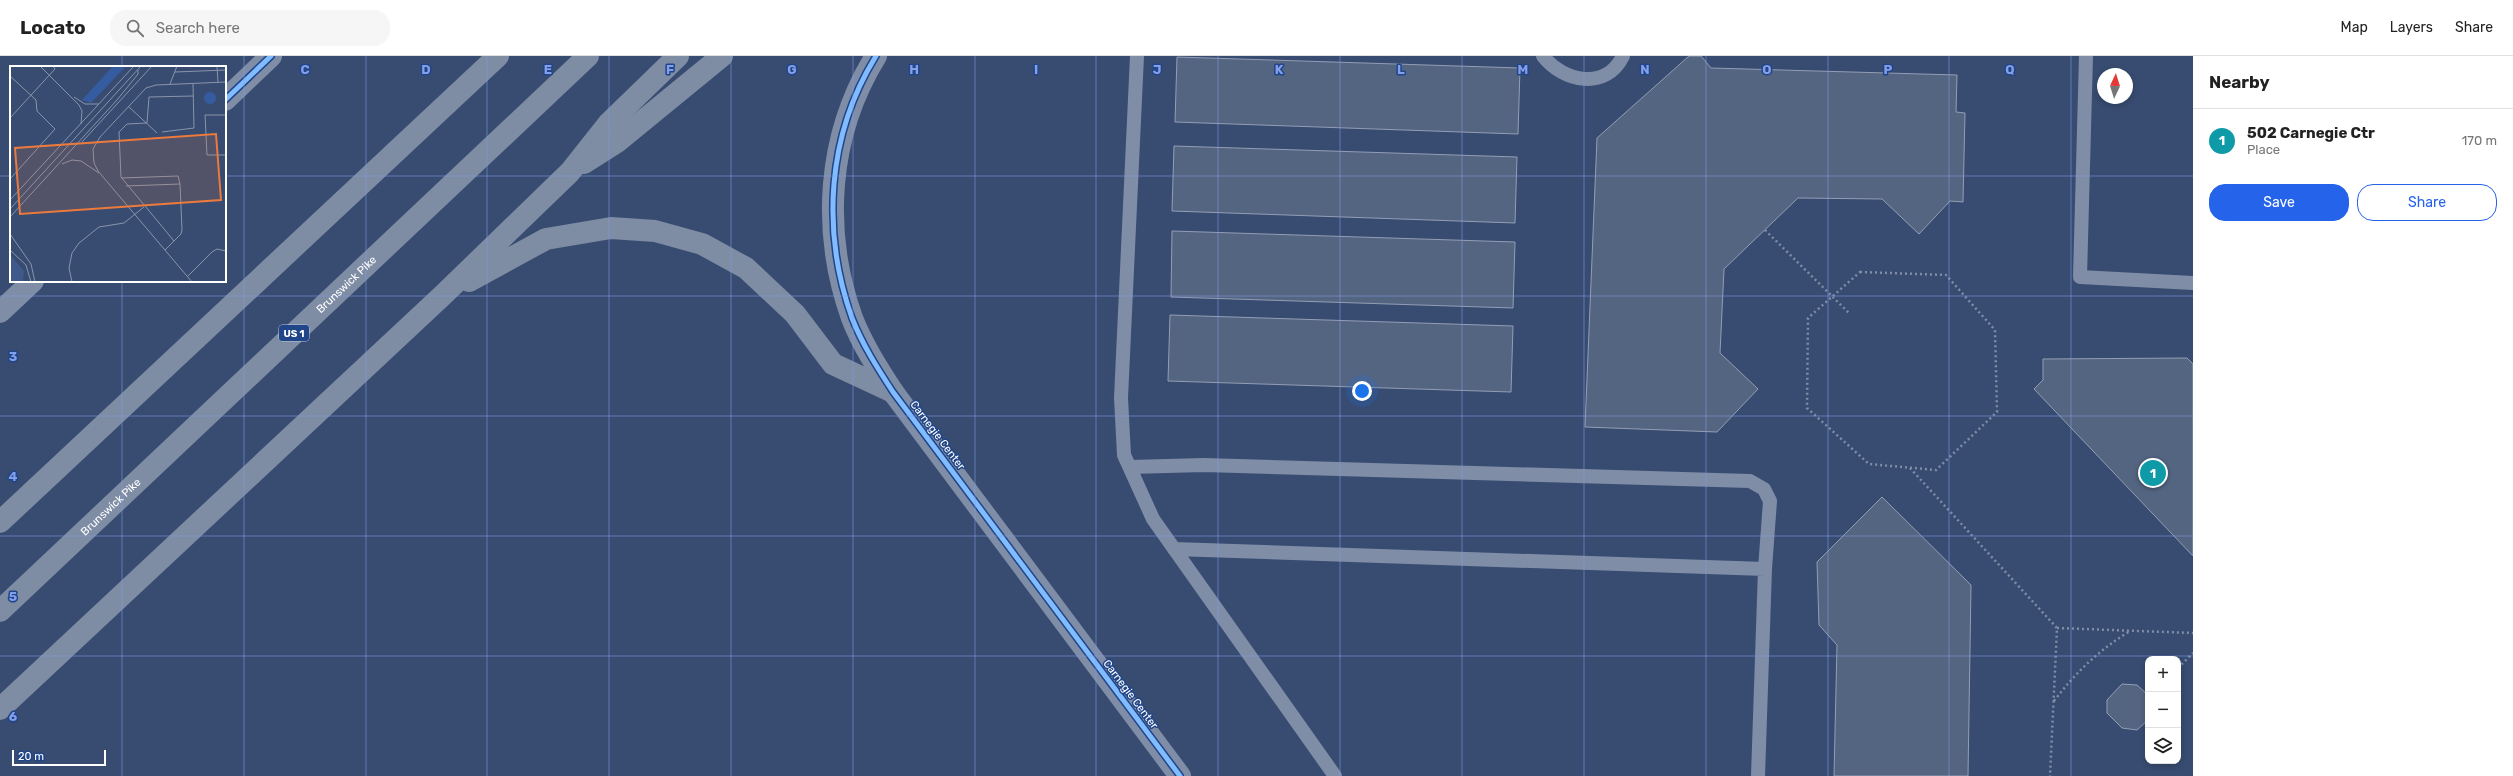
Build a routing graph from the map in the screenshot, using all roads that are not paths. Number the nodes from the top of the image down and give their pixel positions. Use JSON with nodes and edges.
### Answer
{"nodes":[{"id":1,"x":271,"y":56,"type":"edge"},
{"id":2,"x":498,"y":56,"type":"edge"},
{"id":3,"x":588,"y":56,"type":"edge"},
{"id":4,"x":678,"y":56,"type":"edge"},
{"id":5,"x":722,"y":56,"type":"edge"},
{"id":6,"x":876,"y":56,"type":"edge"},
{"id":7,"x":1137,"y":56,"type":"edge"},
{"id":8,"x":1543,"y":56,"type":"edge"},
{"id":9,"x":1623,"y":56,"type":"edge"},
{"id":10,"x":2086,"y":56,"type":"edge"},
{"id":11,"x":226,"y":99,"type":"edge"},
{"id":12,"x":570,"y":172,"type":"junction"},
{"id":13,"x":32,"y":282,"type":"edge"},
{"id":14,"x":2193,"y":282,"type":"edge"},
{"id":15,"x":444,"y":295,"type":"junction"},
{"id":16,"x":0,"y":312,"type":"edge"},
{"id":17,"x":893,"y":392,"type":"junction"},
{"id":18,"x":1130,"y":468,"type":"junction"},
{"id":19,"x":0,"y":522,"type":"edge"},
{"id":20,"x":1174,"y":549,"type":"junction"},
{"id":21,"x":1764,"y":568,"type":"junction"},
{"id":22,"x":0,"y":611,"type":"edge"},
{"id":23,"x":0,"y":709,"type":"edge"},
{"id":24,"x":1180,"y":776,"type":"edge"},
{"id":25,"x":1336,"y":776,"type":"edge"},
{"id":26,"x":1758,"y":776,"type":"edge"}],
"edges":[{"from":1,"to":11,"type":"street"},
{"from":2,"to":19,"type":"highway"},
{"from":3,"to":22,"type":"highway","name":"Brunswick Pike","number":"US 1"},
{"from":4,"to":12,"type":"highway"},
{"from":5,"to":12,"type":"highway"},
{"from":6,"to":17,"type":"street","name":"Carnegie Center"},
{"from":7,"to":18,"type":"lane"},
{"from":8,"to":9,"type":"lane"},
{"from":10,"to":14,"type":"lane"},
{"from":12,"to":15,"type":"highway"},
{"from":13,"to":16,"type":"street"},
{"from":15,"to":17,"type":"highway"},
{"from":15,"to":23,"type":"highway"},
{"from":17,"to":24,"type":"street","name":"Carnegie Center"},
{"from":18,"to":20,"type":"lane"},
{"from":18,"to":21,"type":"lane"},
{"from":20,"to":21,"type":"lane"},
{"from":20,"to":25,"type":"lane"},
{"from":21,"to":26,"type":"lane"}]}
